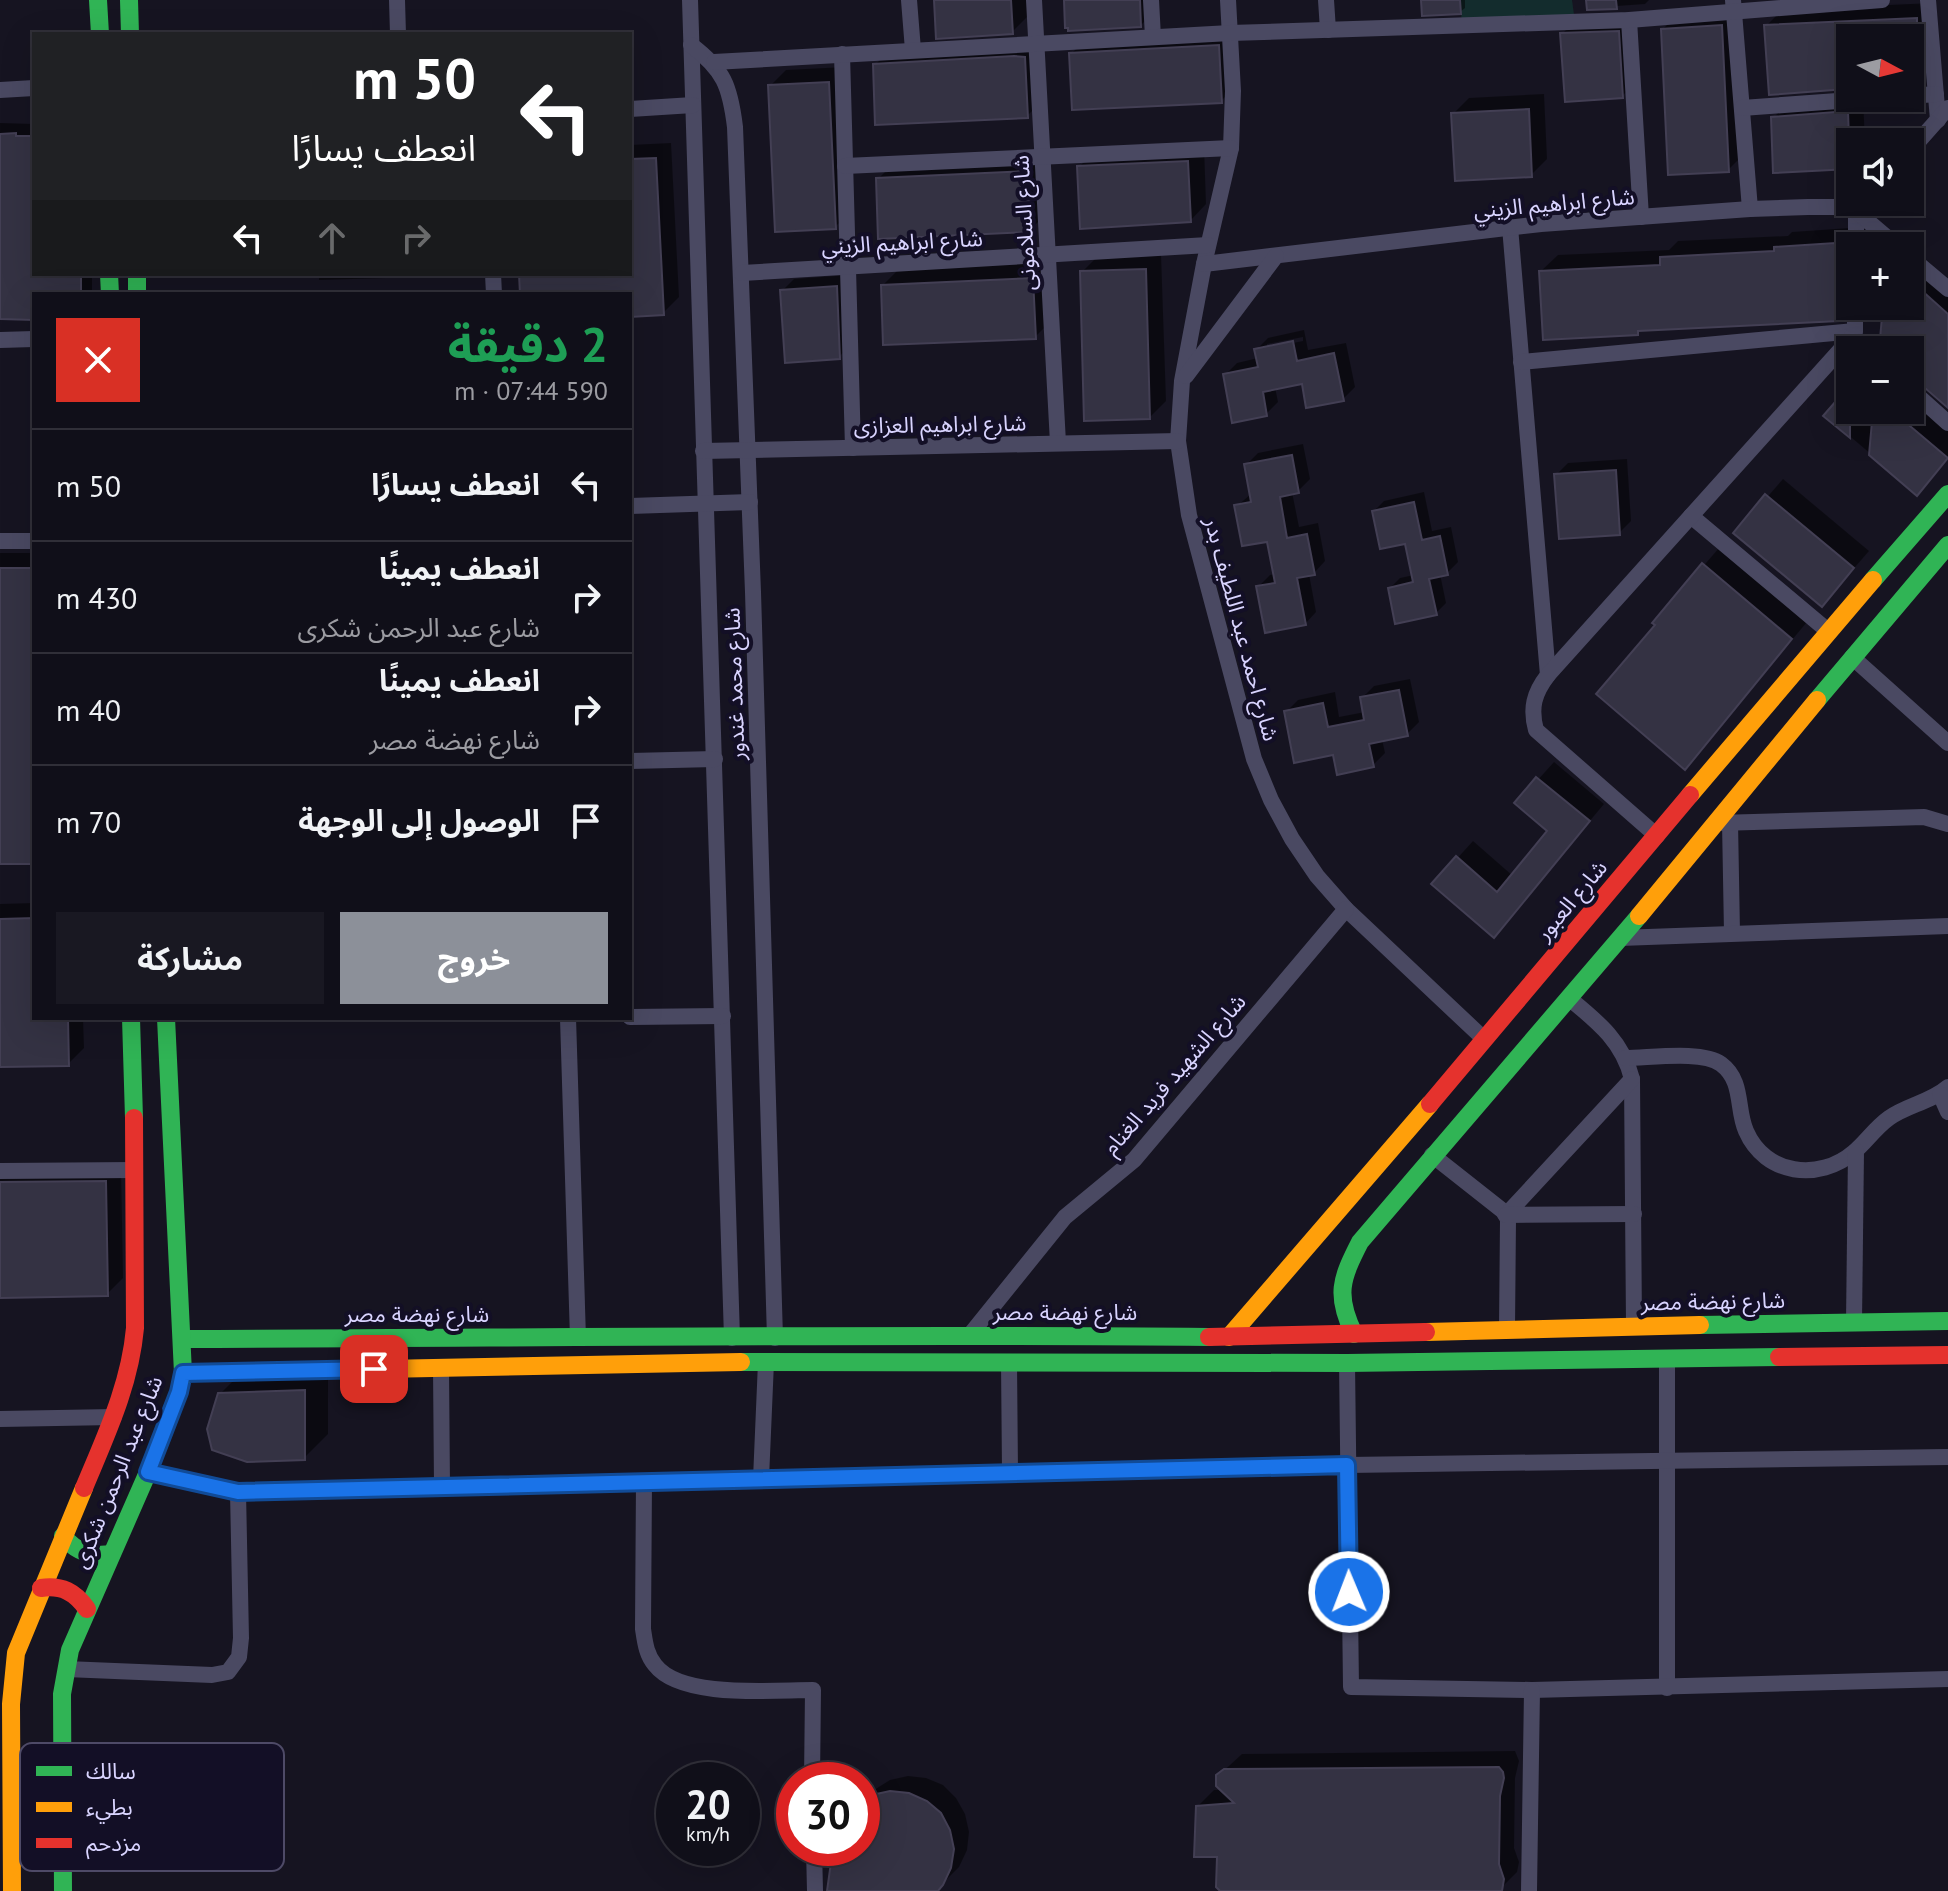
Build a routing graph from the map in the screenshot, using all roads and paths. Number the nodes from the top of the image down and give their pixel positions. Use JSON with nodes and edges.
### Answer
{"nodes":[{"id":1,"x":98,"y":0,"type":"edge"},
{"id":2,"x":129,"y":0,"type":"edge"},
{"id":3,"x":397,"y":0,"type":"edge"},
{"id":4,"x":690,"y":0,"type":"edge"},
{"id":5,"x":909,"y":0,"type":"edge"},
{"id":6,"x":1034,"y":0,"type":"edge"},
{"id":7,"x":1151,"y":0,"type":"edge"},
{"id":8,"x":1228,"y":0,"type":"edge"},
{"id":9,"x":1326,"y":0,"type":"edge"},
{"id":10,"x":1882,"y":0,"type":"edge"},
{"id":11,"x":1928,"y":0,"type":"edge"},
{"id":12,"x":1733,"y":6,"type":"edge"},
{"id":13,"x":1629,"y":20,"type":"junction"},
{"id":14,"x":1328,"y":30,"type":"junction"},
{"id":15,"x":100,"y":32,"type":"edge"},
{"id":16,"x":130,"y":32,"type":"edge"},
{"id":17,"x":398,"y":32,"type":"edge"},
{"id":18,"x":1230,"y":33,"type":"junction"},
{"id":19,"x":1153,"y":37,"type":"junction"},
{"id":20,"x":1036,"y":43,"type":"junction"},
{"id":21,"x":691,"y":45,"type":"junction"},
{"id":22,"x":913,"y":50,"type":"junction"},
{"id":23,"x":842,"y":54,"type":"junction"},
{"id":24,"x":714,"y":62,"type":"junction"},
{"id":25,"x":32,"y":88,"type":"edge"},
{"id":26,"x":0,"y":90,"type":"edge"},
{"id":27,"x":1936,"y":94,"type":"junction"},
{"id":28,"x":1924,"y":95,"type":"edge"},
{"id":29,"x":1836,"y":101,"type":"edge"},
{"id":30,"x":693,"y":105,"type":"junction"},
{"id":31,"x":1742,"y":108,"type":"junction"},
{"id":32,"x":632,"y":109,"type":"edge"},
{"id":33,"x":1945,"y":112,"type":"edge"},
{"id":34,"x":1924,"y":135,"type":"edge"},
{"id":35,"x":1231,"y":148,"type":"junction"},
{"id":36,"x":1042,"y":156,"type":"junction"},
{"id":37,"x":845,"y":166,"type":"junction"},
{"id":38,"x":1836,"y":207,"type":"edge"},
{"id":39,"x":1750,"y":209,"type":"junction"},
{"id":40,"x":1869,"y":216,"type":"edge"},
{"id":41,"x":1641,"y":217,"type":"junction"},
{"id":42,"x":1510,"y":227,"type":"junction"},
{"id":43,"x":1884,"y":232,"type":"edge"},
{"id":44,"x":1208,"y":245,"type":"junction"},
{"id":45,"x":1048,"y":255,"type":"junction"},
{"id":46,"x":1276,"y":256,"type":"junction"},
{"id":47,"x":1204,"y":264,"type":"junction"},
{"id":48,"x":848,"y":267,"type":"junction"},
{"id":49,"x":1924,"y":269,"type":"edge"},
{"id":50,"x":742,"y":273,"type":"junction"},
{"id":51,"x":1948,"y":289,"type":"edge"},
{"id":52,"x":1854,"y":320,"type":"edge"},
{"id":53,"x":1853,"y":335,"type":"junction"},
{"id":54,"x":32,"y":339,"type":"edge"},
{"id":55,"x":0,"y":340,"type":"edge"},
{"id":56,"x":1521,"y":362,"type":"junction"},
{"id":57,"x":1182,"y":381,"type":"junction"},
{"id":58,"x":1924,"y":402,"type":"edge"},
{"id":59,"x":1948,"y":423,"type":"edge"},
{"id":60,"x":1178,"y":441,"type":"junction"},
{"id":61,"x":1058,"y":443,"type":"junction"},
{"id":62,"x":853,"y":448,"type":"junction"},
{"id":63,"x":748,"y":450,"type":"junction"},
{"id":64,"x":703,"y":451,"type":"junction"},
{"id":65,"x":1948,"y":494,"type":"edge"},
{"id":66,"x":750,"y":502,"type":"junction"},
{"id":67,"x":704,"y":504,"type":"junction"},
{"id":68,"x":632,"y":506,"type":"edge"},
{"id":69,"x":1691,"y":516,"type":"junction"},
{"id":70,"x":0,"y":541,"type":"edge"},
{"id":71,"x":32,"y":541,"type":"edge"},
{"id":72,"x":1948,"y":545,"type":"edge"},
{"id":73,"x":1828,"y":631,"type":"junction"},
{"id":74,"x":1852,"y":657,"type":"junction"},
{"id":75,"x":1548,"y":675,"type":"junction"},
{"id":76,"x":1948,"y":743,"type":"edge"},
{"id":77,"x":715,"y":759,"type":"junction"},
{"id":78,"x":632,"y":761,"type":"edge"},
{"id":79,"x":1944,"y":817,"type":"edge"},
{"id":80,"x":1724,"y":822,"type":"junction"},
{"id":81,"x":1657,"y":836,"type":"junction"},
{"id":82,"x":1346,"y":909,"type":"junction"},
{"id":83,"x":1948,"y":926,"type":"edge"},
{"id":84,"x":1732,"y":933,"type":"junction"},
{"id":85,"x":1620,"y":938,"type":"junction"},
{"id":86,"x":1570,"y":999,"type":"junction"},
{"id":87,"x":723,"y":1016,"type":"junction"},
{"id":88,"x":632,"y":1017,"type":"edge"},
{"id":89,"x":131,"y":1020,"type":"edge"},
{"id":90,"x":166,"y":1020,"type":"edge"},
{"id":91,"x":568,"y":1020,"type":"edge"},
{"id":92,"x":1484,"y":1039,"type":"junction"},
{"id":93,"x":1625,"y":1058,"type":"junction"},
{"id":94,"x":1632,"y":1079,"type":"junction"},
{"id":95,"x":1450,"y":1081,"type":"junction"},
{"id":96,"x":1944,"y":1091,"type":"edge"},
{"id":97,"x":1477,"y":1103,"type":"junction"},
{"id":98,"x":1948,"y":1112,"type":"edge"},
{"id":99,"x":1856,"y":1151,"type":"junction"},
{"id":100,"x":1432,"y":1155,"type":"junction"},
{"id":101,"x":135,"y":1170,"type":"junction"},
{"id":102,"x":0,"y":1171,"type":"edge"},
{"id":103,"x":1634,"y":1214,"type":"junction"},
{"id":104,"x":1506,"y":1215,"type":"junction"},
{"id":105,"x":1948,"y":1321,"type":"edge"},
{"id":106,"x":1854,"y":1323,"type":"junction"},
{"id":107,"x":1634,"y":1326,"type":"junction"},
{"id":108,"x":1507,"y":1329,"type":"junction"},
{"id":109,"x":1354,"y":1334,"type":"junction"},
{"id":110,"x":969,"y":1336,"type":"junction"},
{"id":111,"x":1229,"y":1337,"type":"junction"},
{"id":112,"x":323,"y":1338,"type":"junction"},
{"id":113,"x":578,"y":1338,"type":"junction"},
{"id":114,"x":732,"y":1338,"type":"junction"},
{"id":115,"x":775,"y":1338,"type":"junction"},
{"id":116,"x":182,"y":1339,"type":"junction"},
{"id":117,"x":1948,"y":1355,"type":"edge"},
{"id":118,"x":1667,"y":1359,"type":"junction"},
{"id":119,"x":766,"y":1362,"type":"junction"},
{"id":120,"x":1009,"y":1362,"type":"junction"},
{"id":121,"x":1347,"y":1363,"type":"junction"},
{"id":122,"x":441,"y":1368,"type":"junction"},
{"id":123,"x":324,"y":1370,"type":"junction"},
{"id":124,"x":183,"y":1373,"type":"junction"},
{"id":125,"x":114,"y":1417,"type":"junction"},
{"id":126,"x":0,"y":1419,"type":"edge"},
{"id":127,"x":1948,"y":1457,"type":"edge"},
{"id":128,"x":1665,"y":1460,"type":"junction"},
{"id":129,"x":1347,"y":1465,"type":"junction"},
{"id":130,"x":148,"y":1472,"type":"junction"},
{"id":131,"x":1010,"y":1473,"type":"junction"},
{"id":132,"x":761,"y":1479,"type":"junction"},
{"id":133,"x":644,"y":1481,"type":"junction"},
{"id":134,"x":442,"y":1486,"type":"junction"},
{"id":135,"x":238,"y":1492,"type":"junction"},
{"id":136,"x":63,"y":1536,"type":"junction"},
{"id":137,"x":111,"y":1554,"type":"junction"},
{"id":138,"x":41,"y":1588,"type":"junction"},
{"id":139,"x":87,"y":1609,"type":"junction"},
{"id":140,"x":66,"y":1669,"type":"junction"},
{"id":141,"x":1948,"y":1679,"type":"edge"},
{"id":142,"x":6,"y":1680,"type":"edge"},
{"id":143,"x":1667,"y":1688,"type":"junction"},
{"id":144,"x":1532,"y":1690,"type":"junction"},
{"id":145,"x":62,"y":1743,"type":"edge"},
{"id":146,"x":812,"y":1762,"type":"edge"},
{"id":147,"x":814,"y":1866,"type":"edge"},
{"id":148,"x":63,"y":1871,"type":"edge"},
{"id":149,"x":12,"y":1891,"type":"edge"},
{"id":150,"x":63,"y":1891,"type":"edge"},
{"id":151,"x":815,"y":1891,"type":"edge"},
{"id":152,"x":1529,"y":1891,"type":"edge"}],
"edges":[{"from":1,"to":15,"type":"street"},
{"from":2,"to":16,"type":"street"},
{"from":3,"to":17,"type":"street"},
{"from":4,"to":21,"type":"street","name":"شارع محمد غندور"},
{"from":5,"to":22,"type":"street"},
{"from":6,"to":20,"type":"street","name":"شارع السلامونى"},
{"from":7,"to":19,"type":"street"},
{"from":8,"to":18,"type":"street","name":"شارع احمد عبد اللطيف بدر"},
{"from":9,"to":14,"type":"street"},
{"from":10,"to":12,"type":"street"},
{"from":11,"to":27,"type":"street"},
{"from":12,"to":13,"type":"street"},
{"from":12,"to":31,"type":"street"},
{"from":13,"to":14,"type":"street"},
{"from":13,"to":41,"type":"street"},
{"from":14,"to":18,"type":"street"},
{"from":18,"to":19,"type":"street"},
{"from":18,"to":35,"type":"street","name":"شارع احمد عبد اللطيف بدر"},
{"from":19,"to":20,"type":"street"},
{"from":20,"to":22,"type":"street"},
{"from":20,"to":36,"type":"street","name":"شارع السلامونى"},
{"from":21,"to":24,"type":"street","name":"شارع محمد غندور"},
{"from":21,"to":30,"type":"street","name":"شارع محمد غندور"},
{"from":22,"to":23,"type":"street"},
{"from":23,"to":24,"type":"street"},
{"from":23,"to":37,"type":"street"},
{"from":24,"to":50,"type":"street","name":"شارع محمد غندور"},
{"from":25,"to":26,"type":"street"},
{"from":27,"to":28,"type":"street"},
{"from":27,"to":33,"type":"street"},
{"from":29,"to":31,"type":"street"},
{"from":30,"to":32,"type":"street"},
{"from":30,"to":64,"type":"street","name":"شارع محمد غندور"},
{"from":31,"to":39,"type":"street"},
{"from":33,"to":34,"type":"street"},
{"from":35,"to":36,"type":"street"},
{"from":35,"to":44,"type":"street","name":"شارع احمد عبد اللطيف بدر"},
{"from":36,"to":37,"type":"street"},
{"from":36,"to":45,"type":"street","name":"شارع السلامونى"},
{"from":37,"to":48,"type":"street"},
{"from":38,"to":39,"type":"street","name":"شارع ابراهيم الزيني"},
{"from":39,"to":41,"type":"street","name":"شارع ابراهيم الزيني"},
{"from":40,"to":43,"type":"street"},
{"from":41,"to":42,"type":"street","name":"شارع ابراهيم الزيني"},
{"from":42,"to":46,"type":"street","name":"شارع ابراهيم الزيني"},
{"from":42,"to":56,"type":"street"},
{"from":44,"to":45,"type":"street","name":"شارع ابراهيم الزيني"},
{"from":44,"to":47,"type":"street","name":"شارع احمد عبد اللطيف بدر"},
{"from":45,"to":48,"type":"street","name":"شارع ابراهيم الزيني"},
{"from":45,"to":61,"type":"street","name":"شارع السلامونى"},
{"from":46,"to":47,"type":"street","name":"شارع ابراهيم الزيني"},
{"from":46,"to":57,"type":"street"},
{"from":47,"to":57,"type":"street","name":"شارع احمد عبد اللطيف بدر"},
{"from":48,"to":50,"type":"street","name":"شارع ابراهيم الزيني"},
{"from":48,"to":62,"type":"street"},
{"from":49,"to":51,"type":"street"},
{"from":50,"to":63,"type":"street","name":"شارع محمد غندور"},
{"from":52,"to":53,"type":"street"},
{"from":53,"to":56,"type":"street"},
{"from":53,"to":69,"type":"street"},
{"from":54,"to":55,"type":"street"},
{"from":56,"to":75,"type":"street"},
{"from":57,"to":60,"type":"street","name":"شارع احمد عبد اللطيف بدر"},
{"from":58,"to":59,"type":"street"},
{"from":60,"to":61,"type":"street","name":"شارع ابراهيم العزازى"},
{"from":60,"to":82,"type":"street","name":"شارع احمد عبد اللطيف بدر"},
{"from":61,"to":62,"type":"street","name":"شارع ابراهيم العزازى"},
{"from":62,"to":63,"type":"street","name":"شارع ابراهيم العزازى"},
{"from":63,"to":64,"type":"street","name":"شارع ابراهيم العزازى"},
{"from":63,"to":66,"type":"street","name":"شارع محمد غندور"},
{"from":64,"to":67,"type":"street","name":"شارع محمد غندور"},
{"from":65,"to":73,"type":"street","name":"شارع العبور"},
{"from":66,"to":67,"type":"street"},
{"from":66,"to":115,"type":"street","name":"شارع محمد غندور"},
{"from":67,"to":68,"type":"street"},
{"from":67,"to":77,"type":"street","name":"شارع محمد غندور"},
{"from":69,"to":73,"type":"street"},
{"from":69,"to":75,"type":"street"},
{"from":70,"to":71,"type":"street"},
{"from":72,"to":74,"type":"street"},
{"from":73,"to":81,"type":"street","name":"شارع العبور"},
{"from":74,"to":76,"type":"street"},
{"from":74,"to":80,"type":"street"},
{"from":75,"to":81,"type":"street"},
{"from":77,"to":78,"type":"street"},
{"from":77,"to":87,"type":"street","name":"شارع محمد غندور"},
{"from":79,"to":80,"type":"street"},
{"from":80,"to":84,"type":"street"},
{"from":80,"to":85,"type":"street"},
{"from":81,"to":92,"type":"street","name":"شارع العبور"},
{"from":82,"to":92,"type":"street","name":"شارع احمد عبد اللطيف بدر"},
{"from":82,"to":110,"type":"street","name":"شارع الشهيد فريد الغنام"},
{"from":83,"to":84,"type":"street"},
{"from":84,"to":85,"type":"street"},
{"from":85,"to":86,"type":"street"},
{"from":86,"to":93,"type":"street"},
{"from":86,"to":97,"type":"street"},
{"from":87,"to":88,"type":"street"},
{"from":87,"to":114,"type":"street","name":"شارع محمد غندور"},
{"from":89,"to":101,"type":"street","name":"شارع عبد الرحمن شكرى"},
{"from":90,"to":116,"type":"street","name":"شارع عبد الرحمن شكرى"},
{"from":91,"to":113,"type":"street"},
{"from":92,"to":95,"type":"street","name":"شارع العبور"},
{"from":93,"to":94,"type":"street"},
{"from":93,"to":99,"type":"street"},
{"from":94,"to":103,"type":"street"},
{"from":94,"to":104,"type":"street"},
{"from":95,"to":97,"type":"street"},
{"from":95,"to":111,"type":"street","name":"شارع العبور"},
{"from":96,"to":98,"type":"street"},
{"from":96,"to":99,"type":"street"},
{"from":97,"to":100,"type":"street"},
{"from":99,"to":106,"type":"street"},
{"from":100,"to":104,"type":"street"},
{"from":100,"to":109,"type":"street"},
{"from":101,"to":102,"type":"street"},
{"from":101,"to":125,"type":"street","name":"شارع عبد الرحمن شكرى"},
{"from":103,"to":104,"type":"street"},
{"from":103,"to":107,"type":"street"},
{"from":104,"to":108,"type":"street"},
{"from":105,"to":106,"type":"street","name":"شارع نهضة مصر"},
{"from":106,"to":107,"type":"street","name":"شارع نهضة مصر"},
{"from":107,"to":108,"type":"street","name":"شارع نهضة مصر"},
{"from":108,"to":109,"type":"street","name":"شارع نهضة مصر"},
{"from":109,"to":111,"type":"street","name":"شارع نهضة مصر"},
{"from":110,"to":111,"type":"street","name":"شارع نهضة مصر"},
{"from":110,"to":115,"type":"street","name":"شارع نهضة مصر"},
{"from":112,"to":113,"type":"street","name":"شارع نهضة مصر"},
{"from":112,"to":116,"type":"street","name":"شارع نهضة مصر"},
{"from":112,"to":123,"type":"street"},
{"from":113,"to":114,"type":"street","name":"شارع نهضة مصر"},
{"from":114,"to":115,"type":"street","name":"شارع نهضة مصر"},
{"from":116,"to":124,"type":"street","name":"شارع عبد الرحمن شكرى"},
{"from":117,"to":118,"type":"street"},
{"from":118,"to":121,"type":"street"},
{"from":118,"to":128,"type":"street"},
{"from":119,"to":120,"type":"street"},
{"from":119,"to":122,"type":"street"},
{"from":119,"to":132,"type":"street"},
{"from":120,"to":121,"type":"street"},
{"from":120,"to":131,"type":"street"},
{"from":121,"to":129,"type":"street"},
{"from":122,"to":123,"type":"street"},
{"from":122,"to":134,"type":"street"},
{"from":123,"to":124,"type":"street"},
{"from":124,"to":130,"type":"street","name":"شارع عبد الرحمن شكرى"},
{"from":125,"to":126,"type":"street"},
{"from":125,"to":136,"type":"street","name":"شارع عبد الرحمن شكرى"},
{"from":127,"to":128,"type":"street"},
{"from":128,"to":129,"type":"street"},
{"from":128,"to":143,"type":"street"},
{"from":129,"to":131,"type":"street"},
{"from":129,"to":144,"type":"street"},
{"from":130,"to":135,"type":"street"},
{"from":130,"to":137,"type":"street","name":"شارع عبد الرحمن شكرى"},
{"from":131,"to":132,"type":"street"},
{"from":132,"to":133,"type":"street"},
{"from":133,"to":134,"type":"street"},
{"from":133,"to":146,"type":"street"},
{"from":134,"to":135,"type":"street"},
{"from":135,"to":140,"type":"street"},
{"from":136,"to":137,"type":"street"},
{"from":136,"to":138,"type":"street","name":"شارع عبد الرحمن شكرى"},
{"from":137,"to":139,"type":"street","name":"شارع عبد الرحمن شكرى"},
{"from":138,"to":139,"type":"street"},
{"from":138,"to":142,"type":"street","name":"شارع عبد الرحمن شكرى"},
{"from":139,"to":140,"type":"street","name":"شارع عبد الرحمن شكرى"},
{"from":140,"to":145,"type":"street","name":"شارع عبد الرحمن شكرى"},
{"from":141,"to":143,"type":"street"},
{"from":142,"to":149,"type":"street","name":"شارع عبد الرحمن شكرى"},
{"from":143,"to":144,"type":"street"},
{"from":144,"to":152,"type":"street"},
{"from":147,"to":151,"type":"street"},
{"from":148,"to":150,"type":"street","name":"شارع عبد الرحمن شكرى"}]}
